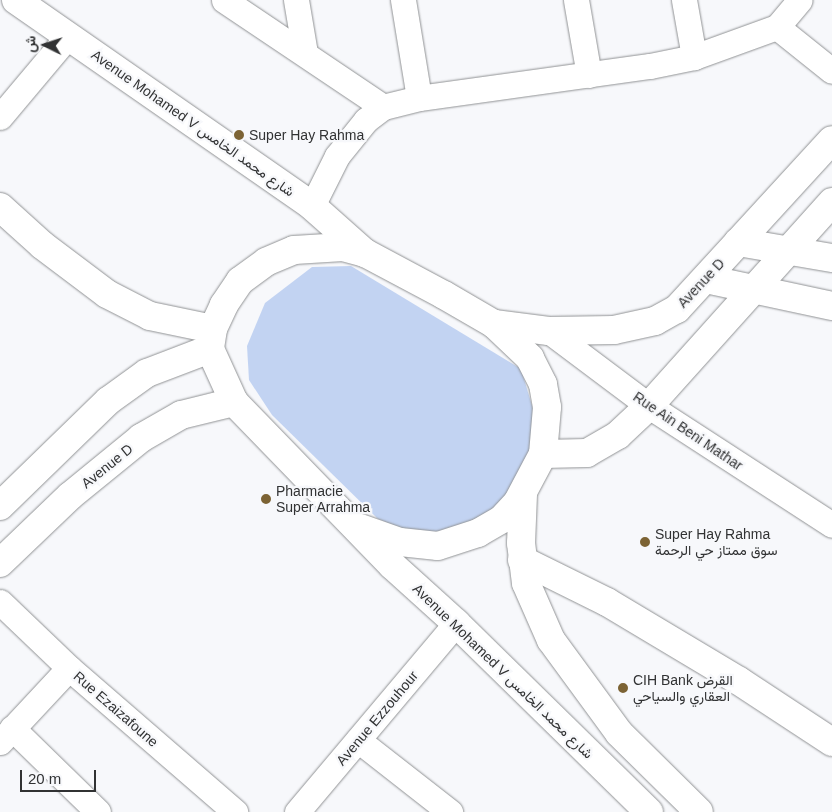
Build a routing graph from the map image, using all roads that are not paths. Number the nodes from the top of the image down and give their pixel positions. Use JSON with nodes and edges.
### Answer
{"nodes":[{"id":1,"x":16,"y":0,"type":"edge"},
{"id":2,"x":224,"y":0,"type":"edge"},
{"id":3,"x":296,"y":0,"type":"edge"},
{"id":4,"x":403,"y":0,"type":"edge"},
{"id":5,"x":576,"y":0,"type":"edge"},
{"id":6,"x":684,"y":0,"type":"edge"},
{"id":7,"x":800,"y":0,"type":"edge"},
{"id":8,"x":777,"y":27,"type":"junction"},
{"id":9,"x":68,"y":36,"type":"junction"},
{"id":10,"x":305,"y":53,"type":"junction"},
{"id":11,"x":694,"y":57,"type":"junction"},
{"id":12,"x":832,"y":71,"type":"edge"},
{"id":13,"x":589,"y":75,"type":"junction"},
{"id":14,"x":419,"y":98,"type":"junction"},
{"id":15,"x":383,"y":107,"type":"junction"},
{"id":16,"x":0,"y":117,"type":"edge"},
{"id":17,"x":832,"y":140,"type":"edge"},
{"id":18,"x":832,"y":202,"type":"edge"},
{"id":19,"x":312,"y":206,"type":"junction"},
{"id":20,"x":0,"y":207,"type":"edge"},
{"id":21,"x":738,"y":242,"type":"junction"},
{"id":22,"x":786,"y":249,"type":"junction"},
{"id":23,"x":365,"y":253,"type":"junction"},
{"id":24,"x":832,"y":258,"type":"edge"},
{"id":25,"x":706,"y":279,"type":"junction"},
{"id":26,"x":752,"y":290,"type":"junction"},
{"id":27,"x":832,"y":306,"type":"edge"},
{"id":28,"x":494,"y":324,"type":"junction"},
{"id":29,"x":549,"y":331,"type":"junction"},
{"id":30,"x":211,"y":339,"type":"junction"},
{"id":31,"x":234,"y":402,"type":"junction"},
{"id":32,"x":649,"y":406,"type":"junction"},
{"id":33,"x":543,"y":454,"type":"junction"},
{"id":34,"x":523,"y":494,"type":"junction"},
{"id":35,"x":0,"y":506,"type":"edge"},
{"id":36,"x":832,"y":525,"type":"edge"},
{"id":37,"x":360,"y":528,"type":"junction"},
{"id":38,"x":522,"y":560,"type":"junction"},
{"id":39,"x":0,"y":563,"type":"edge"},
{"id":40,"x":0,"y":602,"type":"edge"},
{"id":41,"x":456,"y":623,"type":"junction"},
{"id":42,"x":69,"y":668,"type":"junction"},
{"id":43,"x":6,"y":735,"type":"edge"},
{"id":44,"x":358,"y":740,"type":"junction"},
{"id":45,"x":832,"y":742,"type":"edge"},
{"id":46,"x":98,"y":812,"type":"edge"},
{"id":47,"x":235,"y":812,"type":"edge"},
{"id":48,"x":298,"y":812,"type":"edge"},
{"id":49,"x":450,"y":812,"type":"edge"},
{"id":50,"x":649,"y":812,"type":"edge"},
{"id":51,"x":699,"y":812,"type":"edge"}],
"edges":[{"from":1,"to":9,"type":"main road","name":"Avenue Mohamed V شارع محمد الخامس"},
{"from":2,"to":10,"type":"street"},
{"from":3,"to":10,"type":"street"},
{"from":4,"to":14,"type":"street"},
{"from":5,"to":13,"type":"street"},
{"from":6,"to":11,"type":"street"},
{"from":7,"to":8,"type":"street"},
{"from":8,"to":11,"type":"street"},
{"from":8,"to":12,"type":"street"},
{"from":9,"to":16,"type":"street"},
{"from":9,"to":19,"type":"main road","name":"Avenue Mohamed V شارع محمد الخامس"},
{"from":10,"to":15,"type":"street"},
{"from":11,"to":13,"type":"street"},
{"from":13,"to":14,"type":"street"},
{"from":14,"to":15,"type":"street"},
{"from":15,"to":19,"type":"street"},
{"from":17,"to":21,"type":"main road","name":"Avenue D"},
{"from":18,"to":22,"type":"main road"},
{"from":19,"to":23,"type":"main road","name":"Avenue Mohamed V شارع محمد الخامس"},
{"from":20,"to":30,"type":"main road"},
{"from":21,"to":22,"type":"main road"},
{"from":21,"to":25,"type":"main road","name":"Avenue D"},
{"from":22,"to":24,"type":"main road"},
{"from":22,"to":26,"type":"main road"},
{"from":23,"to":28,"type":"main road"},
{"from":23,"to":30,"type":"main road"},
{"from":25,"to":26,"type":"main road"},
{"from":25,"to":29,"type":"main road","name":"Avenue D"},
{"from":26,"to":27,"type":"main road"},
{"from":26,"to":32,"type":"main road"},
{"from":28,"to":29,"type":"main road","name":"Avenue D"},
{"from":28,"to":33,"type":"main road"},
{"from":29,"to":32,"type":"street","name":"Rue Ain Beni Mathar"},
{"from":30,"to":31,"type":"main road"},
{"from":30,"to":35,"type":"main road"},
{"from":31,"to":37,"type":"main road","name":"Avenue Mohamed V شارع محمد الخامس"},
{"from":31,"to":39,"type":"main road","name":"Avenue D"},
{"from":32,"to":33,"type":"main road"},
{"from":32,"to":36,"type":"street","name":"Rue Ain Beni Mathar"},
{"from":33,"to":34,"type":"main road"},
{"from":34,"to":37,"type":"main road"},
{"from":34,"to":38,"type":"main road"},
{"from":37,"to":41,"type":"main road","name":"Avenue Mohamed V شارع محمد الخامس"},
{"from":38,"to":45,"type":"main road"},
{"from":38,"to":51,"type":"main road"},
{"from":40,"to":42,"type":"street","name":"Rue Ezaizafoune"},
{"from":41,"to":44,"type":"street","name":"Avenue Ezzouhour"},
{"from":41,"to":50,"type":"main road","name":"Avenue Mohamed V شارع محمد الخامس"},
{"from":42,"to":43,"type":"street"},
{"from":42,"to":47,"type":"street","name":"Rue Ezaizafoune"},
{"from":43,"to":46,"type":"street"},
{"from":44,"to":48,"type":"street","name":"Avenue Ezzouhour"},
{"from":44,"to":49,"type":"street"}]}
